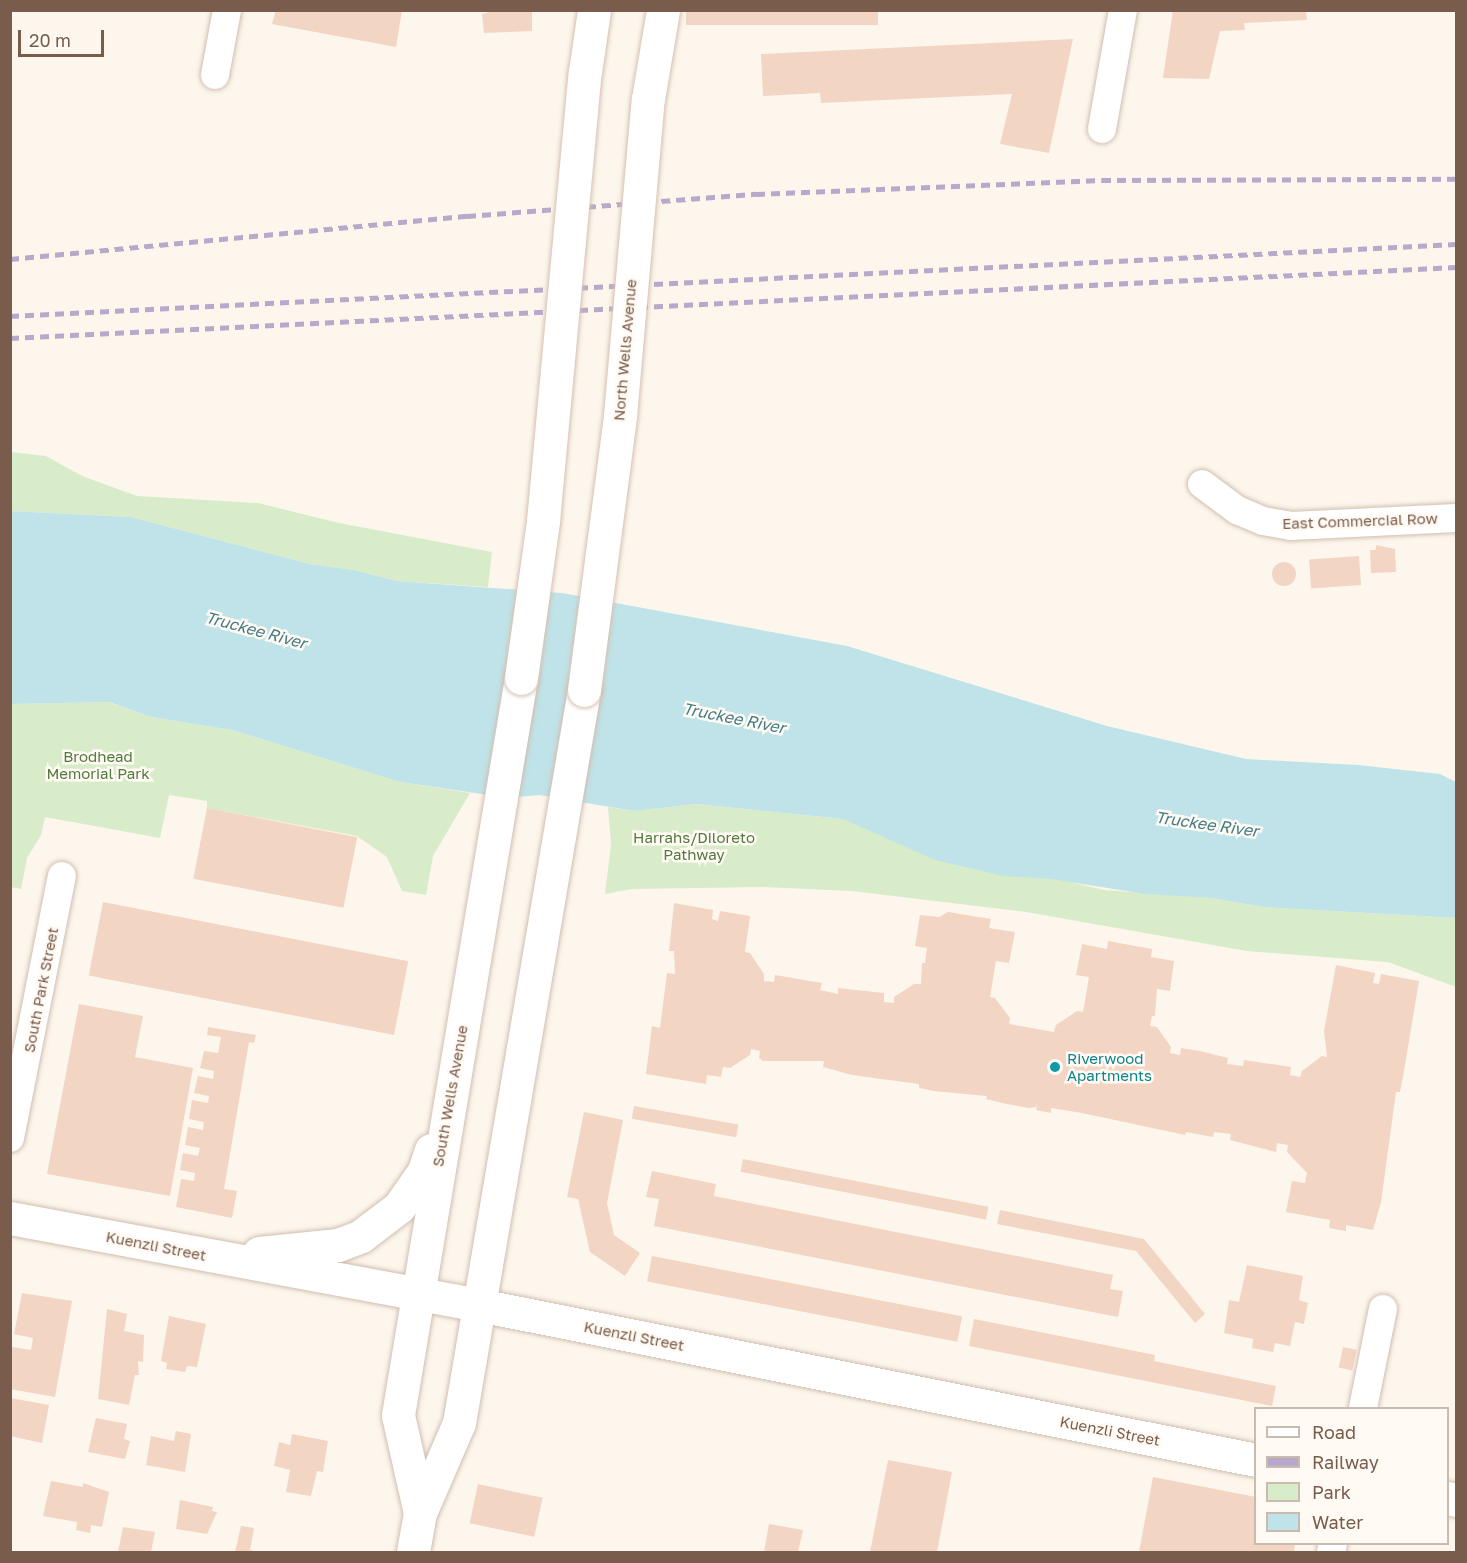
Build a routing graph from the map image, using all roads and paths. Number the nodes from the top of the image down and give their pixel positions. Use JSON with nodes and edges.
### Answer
{"nodes":[{"id":1,"x":227,"y":10,"type":"edge"},
{"id":2,"x":594,"y":10,"type":"edge"},
{"id":3,"x":663,"y":10,"type":"edge"},
{"id":4,"x":1123,"y":10,"type":"edge"},
{"id":5,"x":215,"y":75,"type":"dead end"},
{"id":6,"x":1102,"y":129,"type":"dead end"},
{"id":7,"x":1202,"y":484,"type":"dead end"},
{"id":8,"x":1456,"y":518,"type":"edge"},
{"id":9,"x":584,"y":690,"type":"joint"},
{"id":10,"x":62,"y":876,"type":"dead end"},
{"id":11,"x":451,"y":1091,"type":"junction"},
{"id":12,"x":10,"y":1138,"type":"edge"},
{"id":13,"x":10,"y":1218,"type":"edge"},
{"id":14,"x":201,"y":1255,"type":"junction"},
{"id":15,"x":417,"y":1295,"type":"junction"},
{"id":16,"x":478,"y":1305,"type":"junction"},
{"id":17,"x":1383,"y":1310,"type":"dead end"},
{"id":18,"x":1363,"y":1407,"type":"edge"},
{"id":19,"x":1254,"y":1460,"type":"edge"},
{"id":20,"x":420,"y":1513,"type":"junction"},
{"id":21,"x":413,"y":1552,"type":"edge"}],
"edges":[{"from":1,"to":5,"type":"street"},
{"from":2,"to":11,"type":"main road","name":"South Wells Avenue","bridge":true},
{"from":3,"to":9,"type":"main road","name":"North Wells Avenue","bridge":true},
{"from":4,"to":6,"type":"street"},
{"from":7,"to":8,"type":"street","name":"East Commercial Row"},
{"from":9,"to":16,"type":"main road","name":"South Wells Avenue"},
{"from":10,"to":12,"type":"street","name":"South Park Street"},
{"from":11,"to":14,"type":"main road"},
{"from":11,"to":15,"type":"main road","name":"South Wells Avenue"},
{"from":13,"to":14,"type":"main road","name":"Kuenzli Street"},
{"from":14,"to":15,"type":"main road","name":"Kuenzli Street"},
{"from":15,"to":16,"type":"main road","name":"Kuenzli Street"},
{"from":15,"to":20,"type":"main road","name":"South Wells Avenue"},
{"from":16,"to":19,"type":"main road","name":"Kuenzli Street"},
{"from":16,"to":20,"type":"main road","name":"South Wells Avenue"},
{"from":17,"to":18,"type":"street"},
{"from":20,"to":21,"type":"main road","name":"South Wells Avenue"}]}
